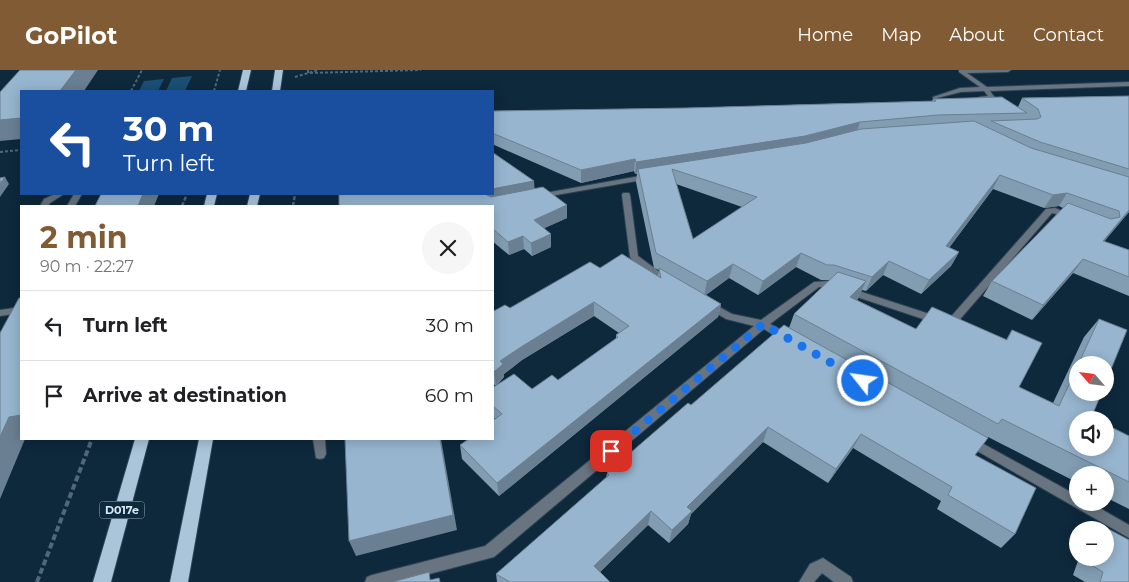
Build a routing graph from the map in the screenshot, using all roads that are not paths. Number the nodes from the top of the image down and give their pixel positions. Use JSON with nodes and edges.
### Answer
{"nodes":[{"id":1,"x":247,"y":70,"type":"edge"},
{"id":2,"x":279,"y":70,"type":"edge"},
{"id":3,"x":1008,"y":70,"type":"edge"},
{"id":4,"x":961,"y":71,"type":"edge"},
{"id":5,"x":1129,"y":84,"type":"edge"},
{"id":6,"x":986,"y":89,"type":"junction"},
{"id":7,"x":242,"y":90,"type":"edge"},
{"id":8,"x":276,"y":90,"type":"edge"},
{"id":9,"x":955,"y":98,"type":"edge"},
{"id":10,"x":974,"y":98,"type":"edge"},
{"id":11,"x":992,"y":98,"type":"junction"},
{"id":12,"x":1000,"y":104,"type":"edge"},
{"id":13,"x":656,"y":175,"type":"edge"},
{"id":14,"x":58,"y":195,"type":"edge"},
{"id":15,"x":626,"y":195,"type":"dead end"},
{"id":16,"x":530,"y":197,"type":"edge"},
{"id":17,"x":45,"y":205,"type":"edge"},
{"id":18,"x":1080,"y":220,"type":"edge"},
{"id":19,"x":674,"y":285,"type":"edge"},
{"id":20,"x":697,"y":299,"type":"edge"},
{"id":21,"x":17,"y":310,"type":"edge"},
{"id":22,"x":0,"y":313,"type":"edge"},
{"id":23,"x":763,"y":324,"type":"junction"},
{"id":24,"x":797,"y":343,"type":"edge"},
{"id":25,"x":959,"y":435,"type":"edge"},
{"id":26,"x":142,"y":440,"type":"edge"},
{"id":27,"x":206,"y":440,"type":"edge"},
{"id":28,"x":318,"y":440,"type":"edge"},
{"id":29,"x":320,"y":454,"type":"dead end"},
{"id":30,"x":1129,"y":532,"type":"edge"},
{"id":31,"x":102,"y":582,"type":"edge"},
{"id":32,"x":179,"y":582,"type":"edge"},
{"id":33,"x":372,"y":582,"type":"edge"},
{"id":34,"x":806,"y":582,"type":"edge"},
{"id":35,"x":846,"y":582,"type":"edge"}],
"edges":[{"from":1,"to":7,"type":"main road"},
{"from":2,"to":8,"type":"main road"},
{"from":3,"to":4,"type":"street"},
{"from":4,"to":6,"type":"street"},
{"from":5,"to":6,"type":"street"},
{"from":6,"to":9,"type":"street"},
{"from":6,"to":11,"type":"street"},
{"from":10,"to":11,"type":"street"},
{"from":11,"to":12,"type":"street"},
{"from":13,"to":16,"type":"street"},
{"from":14,"to":17,"type":"street"},
{"from":15,"to":19,"type":"street"},
{"from":18,"to":23,"type":"street"},
{"from":20,"to":23,"type":"street"},
{"from":21,"to":22,"type":"street"},
{"from":23,"to":24,"type":"street"},
{"from":23,"to":33,"type":"street"},
{"from":25,"to":30,"type":"street"},
{"from":26,"to":31,"type":"main road","number":"D017e"},
{"from":27,"to":32,"type":"main road"},
{"from":28,"to":29,"type":"street"},
{"from":34,"to":35,"type":"street"}]}
